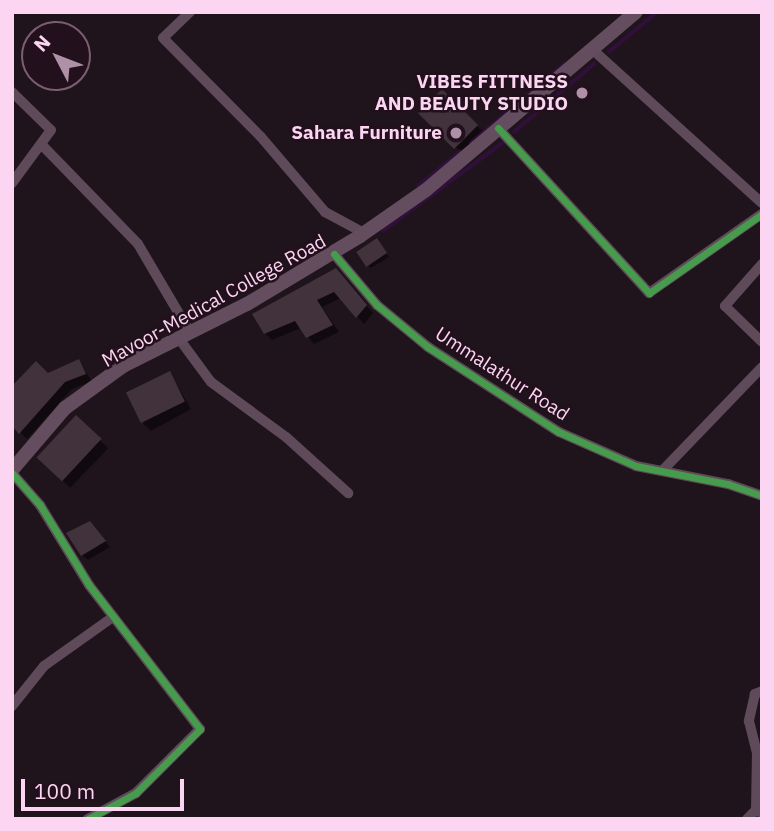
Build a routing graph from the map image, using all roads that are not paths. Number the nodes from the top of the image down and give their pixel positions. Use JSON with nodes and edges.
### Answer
{"nodes":[{"id":1,"x":190,"y":12,"type":"edge"},
{"id":2,"x":628,"y":15,"type":"edge"},
{"id":3,"x":593,"y":50,"type":"junction"},
{"id":4,"x":12,"y":92,"type":"edge"},
{"id":5,"x":498,"y":128,"type":"junction"},
{"id":6,"x":42,"y":145,"type":"junction"},
{"id":7,"x":12,"y":183,"type":"edge"},
{"id":8,"x":762,"y":203,"type":"edge"},
{"id":9,"x":762,"y":214,"type":"edge"},
{"id":10,"x":364,"y":233,"type":"junction"},
{"id":11,"x":334,"y":254,"type":"junction"},
{"id":12,"x":762,"y":264,"type":"edge"},
{"id":13,"x":186,"y":337,"type":"junction"},
{"id":14,"x":762,"y":342,"type":"edge"},
{"id":15,"x":762,"y":367,"type":"edge"},
{"id":16,"x":14,"y":465,"type":"edge"},
{"id":17,"x":663,"y":470,"type":"junction"},
{"id":18,"x":348,"y":493,"type":"dead end"},
{"id":19,"x":762,"y":496,"type":"edge"},
{"id":20,"x":113,"y":617,"type":"junction"},
{"id":21,"x":762,"y":691,"type":"edge"},
{"id":22,"x":12,"y":706,"type":"edge"},
{"id":23,"x":759,"y":812,"type":"edge"},
{"id":24,"x":88,"y":819,"type":"edge"},
{"id":25,"x":747,"y":819,"type":"edge"}],
"edges":[{"from":1,"to":10,"type":"street"},
{"from":2,"to":3,"type":"main road","name":"Mavoor-Medical College Road"},
{"from":3,"to":5,"type":"main road","name":"Mavoor-Medical College Road"},
{"from":3,"to":8,"type":"street"},
{"from":4,"to":6,"type":"street"},
{"from":5,"to":9,"type":"street"},
{"from":5,"to":10,"type":"main road","name":"Mavoor-Medical College Road"},
{"from":6,"to":7,"type":"street"},
{"from":6,"to":13,"type":"street"},
{"from":10,"to":11,"type":"main road","name":"Mavoor-Medical College Road"},
{"from":11,"to":13,"type":"main road","name":"Mavoor-Medical College Road"},
{"from":11,"to":17,"type":"street","name":"Ummalathur Road"},
{"from":12,"to":14,"type":"street"},
{"from":13,"to":16,"type":"main road","name":"Mavoor-Medical College Road"},
{"from":13,"to":18,"type":"street"},
{"from":15,"to":17,"type":"street"},
{"from":16,"to":20,"type":"street"},
{"from":17,"to":19,"type":"street","name":"Ummalathur Road"},
{"from":20,"to":22,"type":"street"},
{"from":20,"to":24,"type":"street"},
{"from":21,"to":23,"type":"street"},
{"from":23,"to":25,"type":"street"}]}
